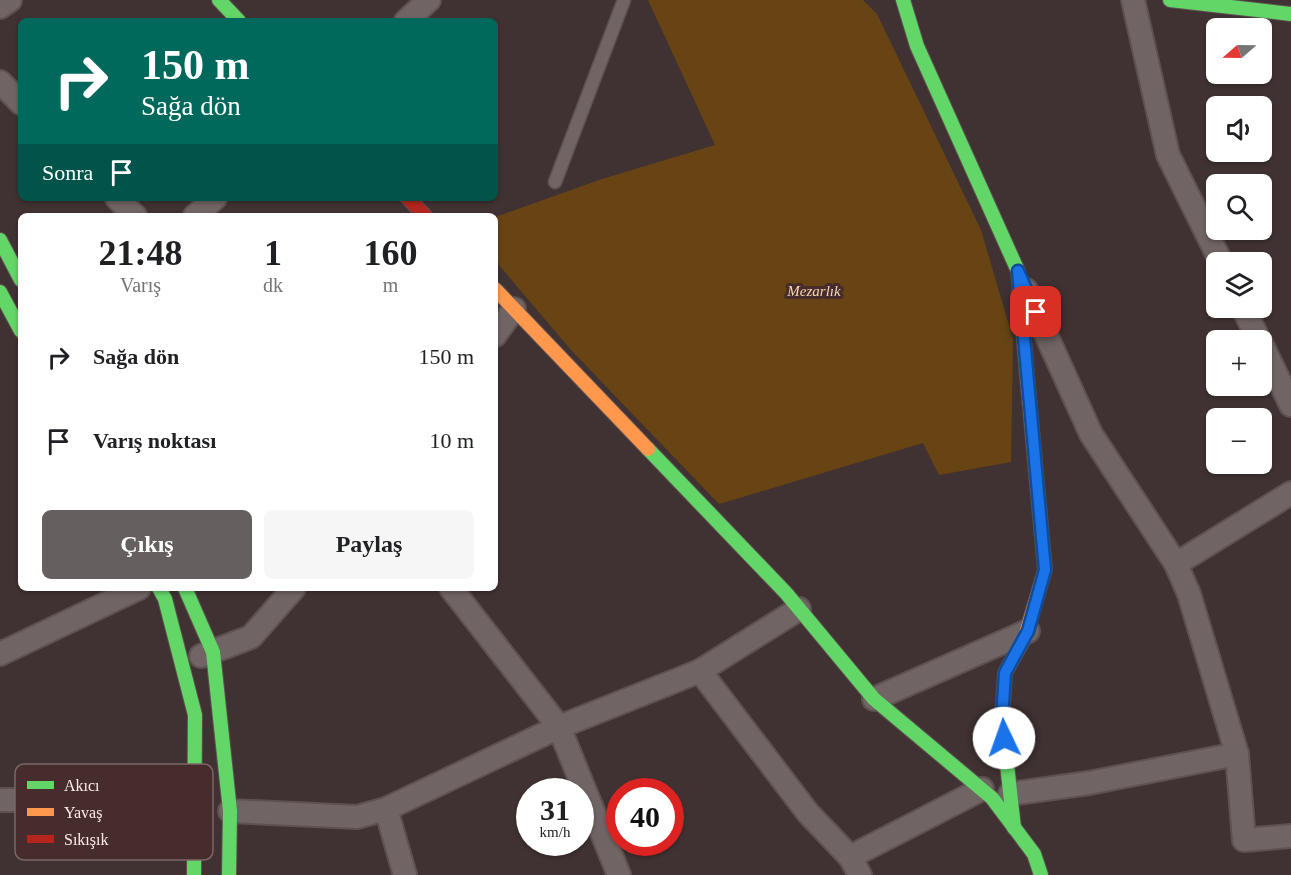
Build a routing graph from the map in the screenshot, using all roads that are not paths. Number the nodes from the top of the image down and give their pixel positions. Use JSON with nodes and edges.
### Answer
{"nodes":[{"id":1,"x":10,"y":0,"type":"edge"},
{"id":2,"x":219,"y":0,"type":"edge"},
{"id":3,"x":429,"y":0,"type":"edge"},
{"id":4,"x":624,"y":0,"type":"edge"},
{"id":5,"x":903,"y":0,"type":"edge"},
{"id":6,"x":1133,"y":0,"type":"edge"},
{"id":7,"x":1170,"y":0,"type":"edge"},
{"id":8,"x":0,"y":7,"type":"edge"},
{"id":9,"x":1291,"y":14,"type":"edge"},
{"id":10,"x":236,"y":18,"type":"edge"},
{"id":11,"x":409,"y":18,"type":"edge"},
{"id":12,"x":0,"y":82,"type":"edge"},
{"id":13,"x":18,"y":100,"type":"edge"},
{"id":14,"x":555,"y":182,"type":"dead end"},
{"id":15,"x":120,"y":201,"type":"edge"},
{"id":16,"x":212,"y":201,"type":"edge"},
{"id":17,"x":411,"y":201,"type":"edge"},
{"id":18,"x":132,"y":213,"type":"edge"},
{"id":19,"x":198,"y":213,"type":"edge"},
{"id":20,"x":422,"y":213,"type":"edge"},
{"id":21,"x":0,"y":240,"type":"edge"},
{"id":22,"x":1216,"y":252,"type":"edge"},
{"id":23,"x":1018,"y":271,"type":"junction"},
{"id":24,"x":18,"y":274,"type":"edge"},
{"id":25,"x":0,"y":292,"type":"edge"},
{"id":26,"x":498,"y":292,"type":"edge"},
{"id":27,"x":514,"y":309,"type":"junction"},
{"id":28,"x":18,"y":325,"type":"edge"},
{"id":29,"x":498,"y":331,"type":"edge"},
{"id":30,"x":1272,"y":366,"type":"edge"},
{"id":31,"x":1291,"y":405,"type":"edge"},
{"id":32,"x":1291,"y":493,"type":"edge"},
{"id":33,"x":1176,"y":564,"type":"junction"},
{"id":34,"x":133,"y":591,"type":"edge"},
{"id":35,"x":161,"y":591,"type":"edge"},
{"id":36,"x":186,"y":591,"type":"edge"},
{"id":37,"x":291,"y":591,"type":"edge"},
{"id":38,"x":453,"y":591,"type":"edge"},
{"id":39,"x":799,"y":609,"type":"junction"},
{"id":40,"x":1028,"y":631,"type":"junction"},
{"id":41,"x":213,"y":652,"type":"junction"},
{"id":42,"x":0,"y":654,"type":"edge"},
{"id":43,"x":181,"y":662,"type":"junction"},
{"id":44,"x":700,"y":671,"type":"junction"},
{"id":45,"x":874,"y":699,"type":"junction"},
{"id":46,"x":559,"y":727,"type":"junction"},
{"id":47,"x":1237,"y":754,"type":"junction"},
{"id":48,"x":195,"y":764,"type":"edge"},
{"id":49,"x":982,"y":789,"type":"junction"},
{"id":50,"x":1010,"y":794,"type":"junction"},
{"id":51,"x":0,"y":800,"type":"edge"},
{"id":52,"x":15,"y":800,"type":"edge"},
{"id":53,"x":386,"y":810,"type":"junction"},
{"id":54,"x":230,"y":811,"type":"junction"},
{"id":55,"x":1014,"y":828,"type":"junction"},
{"id":56,"x":1291,"y":836,"type":"edge"},
{"id":57,"x":194,"y":860,"type":"edge"},
{"id":58,"x":855,"y":866,"type":"edge"},
{"id":59,"x":404,"y":874,"type":"edge"},
{"id":60,"x":194,"y":875,"type":"edge"},
{"id":61,"x":229,"y":875,"type":"edge"},
{"id":62,"x":619,"y":875,"type":"edge"},
{"id":63,"x":1041,"y":875,"type":"edge"}],
"edges":[{"from":1,"to":8,"type":"street"},
{"from":2,"to":10,"type":"street"},
{"from":3,"to":11,"type":"street"},
{"from":4,"to":14,"type":"lane"},
{"from":5,"to":23,"type":"street"},
{"from":6,"to":22,"type":"street"},
{"from":7,"to":9,"type":"street"},
{"from":12,"to":13,"type":"street"},
{"from":15,"to":18,"type":"street"},
{"from":16,"to":19,"type":"street"},
{"from":17,"to":20,"type":"street"},
{"from":21,"to":24,"type":"street"},
{"from":23,"to":33,"type":"street"},
{"from":23,"to":40,"type":"street"},
{"from":25,"to":28,"type":"street"},
{"from":26,"to":27,"type":"street"},
{"from":27,"to":29,"type":"street"},
{"from":27,"to":39,"type":"street"},
{"from":30,"to":31,"type":"street"},
{"from":32,"to":33,"type":"street"},
{"from":33,"to":47,"type":"street"},
{"from":34,"to":42,"type":"street"},
{"from":35,"to":43,"type":"street"},
{"from":36,"to":41,"type":"street"},
{"from":37,"to":41,"type":"street"},
{"from":38,"to":46,"type":"street"},
{"from":39,"to":44,"type":"street"},
{"from":39,"to":45,"type":"street"},
{"from":40,"to":45,"type":"street"},
{"from":40,"to":50,"type":"street"},
{"from":41,"to":43,"type":"street"},
{"from":41,"to":54,"type":"street"},
{"from":43,"to":48,"type":"street"},
{"from":44,"to":46,"type":"street"},
{"from":44,"to":58,"type":"street"},
{"from":45,"to":49,"type":"street"},
{"from":46,"to":53,"type":"street"},
{"from":46,"to":62,"type":"street"},
{"from":47,"to":50,"type":"street"},
{"from":47,"to":56,"type":"street"},
{"from":49,"to":55,"type":"street"},
{"from":49,"to":58,"type":"street"},
{"from":50,"to":55,"type":"street"},
{"from":51,"to":52,"type":"street"},
{"from":53,"to":54,"type":"street"},
{"from":53,"to":59,"type":"street"},
{"from":54,"to":61,"type":"street"},
{"from":55,"to":63,"type":"street"},
{"from":57,"to":60,"type":"street"}]}
